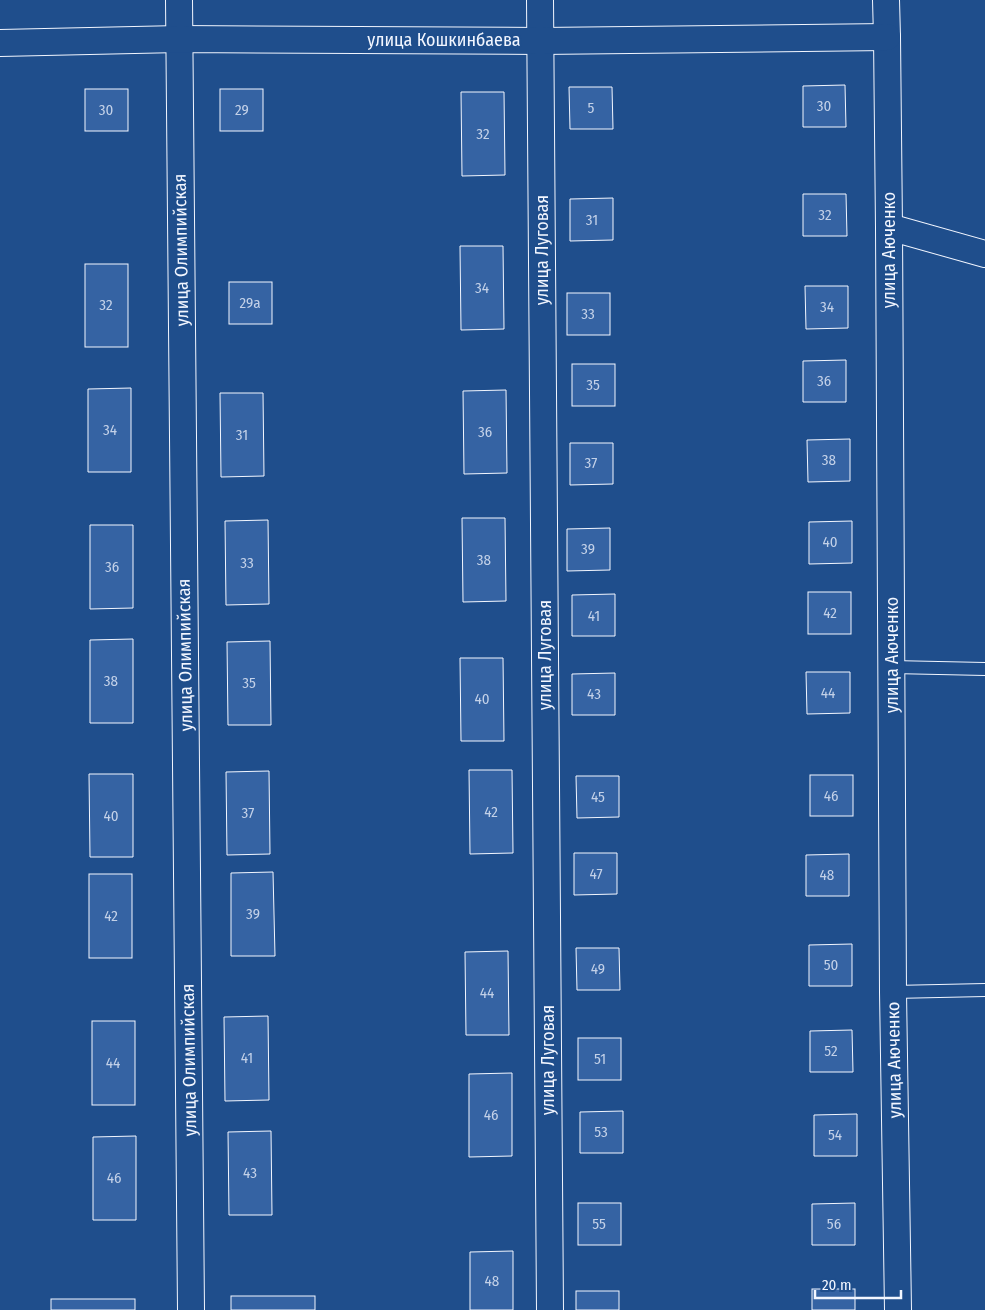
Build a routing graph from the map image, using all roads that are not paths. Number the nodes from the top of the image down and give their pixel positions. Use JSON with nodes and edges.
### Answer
{"nodes":[{"id":1,"x":179,"y":0,"type":"edge"},
{"id":2,"x":540,"y":0,"type":"edge"},
{"id":3,"x":886,"y":0,"type":"edge"},
{"id":4,"x":887,"y":37,"type":"junction"},
{"id":5,"x":179,"y":39,"type":"junction"},
{"id":6,"x":540,"y":41,"type":"junction"},
{"id":7,"x":0,"y":43,"type":"edge"},
{"id":8,"x":889,"y":227,"type":"junction"},
{"id":9,"x":985,"y":254,"type":"edge"},
{"id":10,"x":892,"y":667,"type":"junction"},
{"id":11,"x":985,"y":669,"type":"edge"},
{"id":12,"x":985,"y":990,"type":"edge"},
{"id":13,"x":893,"y":992,"type":"junction"},
{"id":14,"x":191,"y":1310,"type":"edge"},
{"id":15,"x":550,"y":1310,"type":"edge"},
{"id":16,"x":898,"y":1310,"type":"edge"}],
"edges":[{"from":1,"to":5,"type":"street","name":"улица Олимпийская"},
{"from":2,"to":6,"type":"street","name":"улица Луговая"},
{"from":3,"to":4,"type":"street","name":"улица Аюченко"},
{"from":4,"to":6,"type":"street","name":"улица Кошкинбаева"},
{"from":4,"to":8,"type":"street","name":"улица Аюченко"},
{"from":5,"to":6,"type":"street","name":"улица Кошкинбаева"},
{"from":5,"to":7,"type":"street","name":"улица Кошкинбаева"},
{"from":5,"to":14,"type":"street","name":"улица Олимпийская"},
{"from":6,"to":15,"type":"street","name":"улица Луговая"},
{"from":8,"to":9,"type":"street"},
{"from":8,"to":10,"type":"street","name":"улица Аюченко"},
{"from":10,"to":11,"type":"lane"},
{"from":10,"to":13,"type":"street","name":"улица Аюченко"},
{"from":12,"to":13,"type":"lane"},
{"from":13,"to":16,"type":"street","name":"улица Аюченко"}]}
